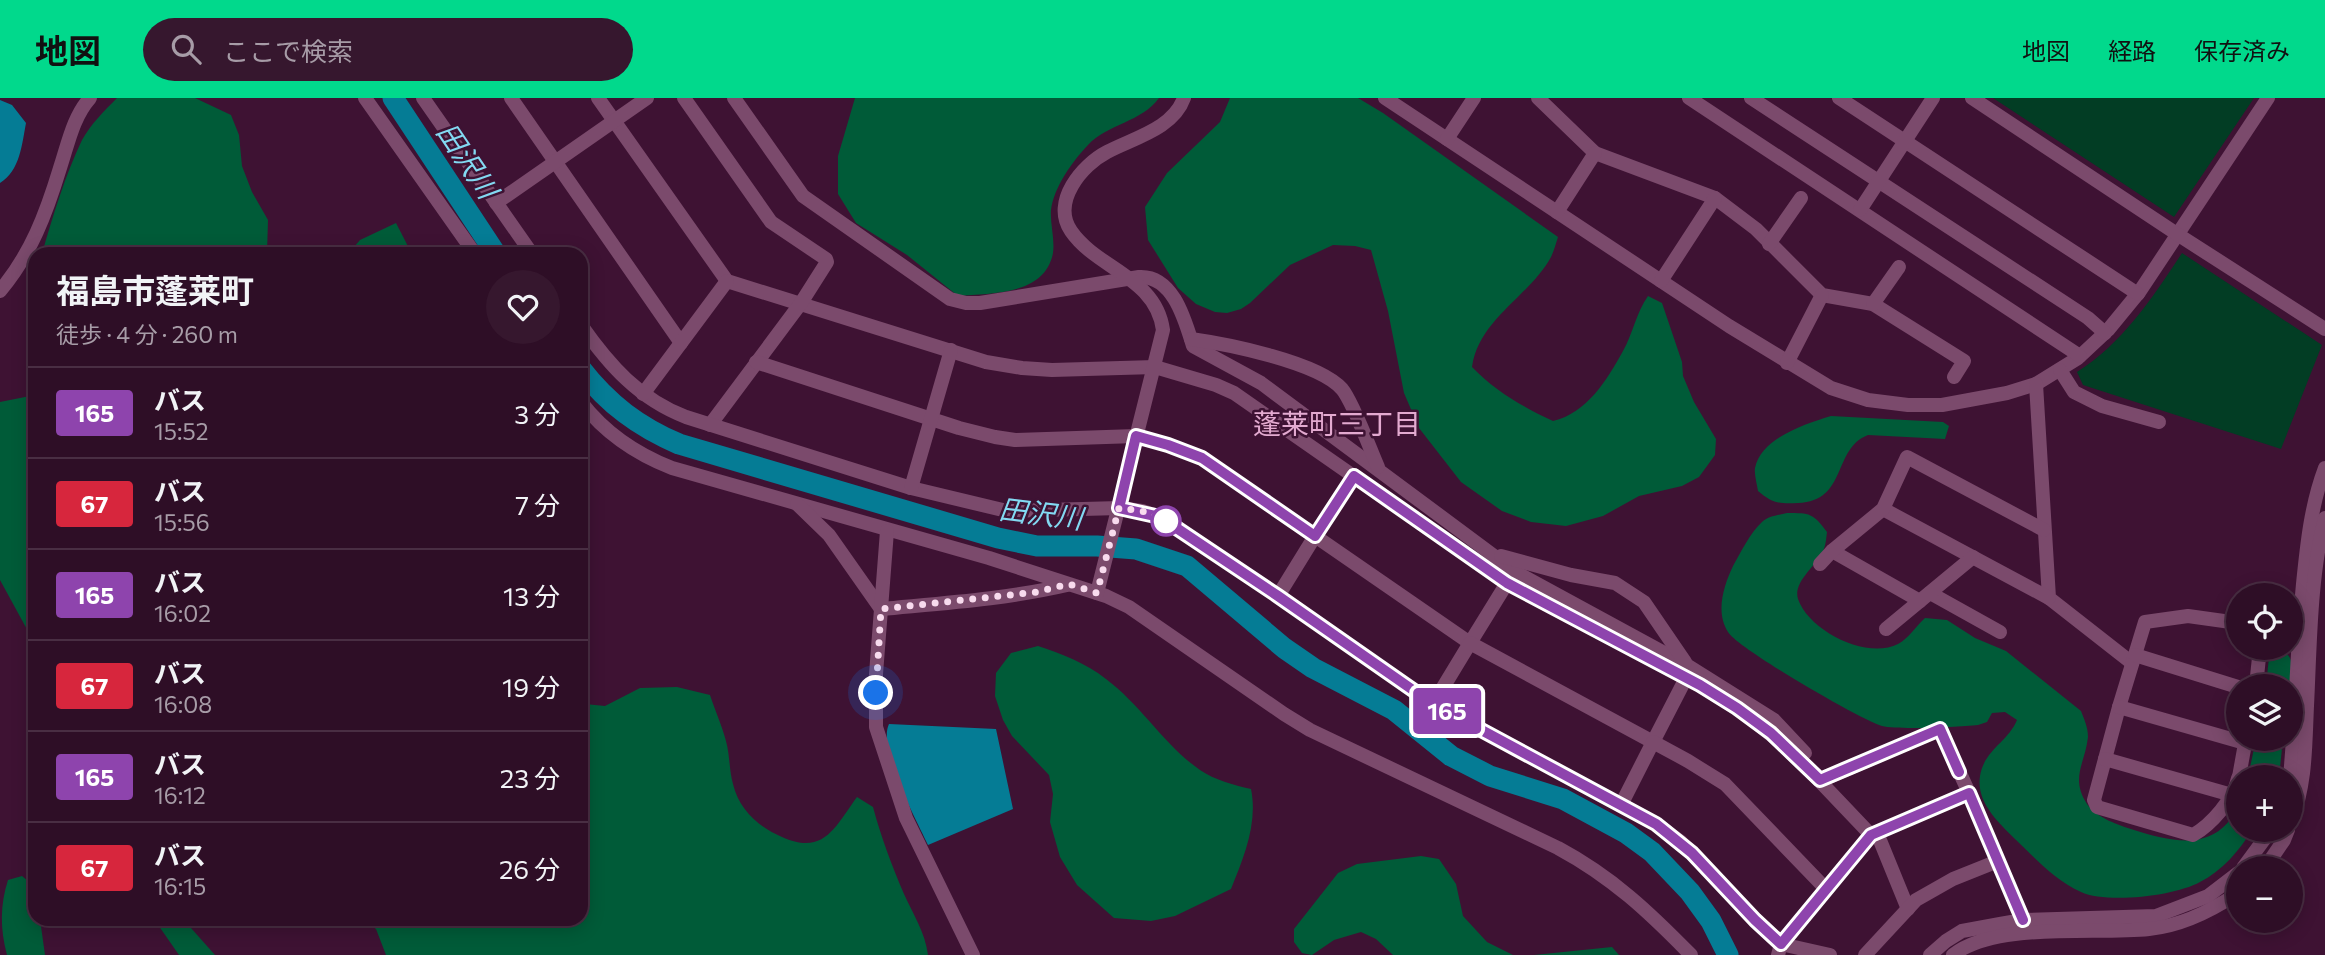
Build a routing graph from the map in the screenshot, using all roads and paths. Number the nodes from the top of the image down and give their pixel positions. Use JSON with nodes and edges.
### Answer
{"nodes":[{"id":1,"x":90,"y":98,"type":"edge"},
{"id":2,"x":365,"y":98,"type":"edge"},
{"id":3,"x":423,"y":98,"type":"edge"},
{"id":4,"x":511,"y":98,"type":"edge"},
{"id":5,"x":597,"y":98,"type":"edge"},
{"id":6,"x":647,"y":98,"type":"edge"},
{"id":7,"x":684,"y":98,"type":"edge"},
{"id":8,"x":734,"y":98,"type":"edge"},
{"id":9,"x":1184,"y":98,"type":"edge"},
{"id":10,"x":1385,"y":98,"type":"edge"},
{"id":11,"x":1474,"y":98,"type":"edge"},
{"id":12,"x":1538,"y":98,"type":"edge"},
{"id":13,"x":1689,"y":98,"type":"edge"},
{"id":14,"x":1751,"y":98,"type":"edge"},
{"id":15,"x":1839,"y":98,"type":"edge"},
{"id":16,"x":1933,"y":98,"type":"edge"},
{"id":17,"x":1972,"y":98,"type":"edge"},
{"id":18,"x":2268,"y":98,"type":"edge"},
{"id":19,"x":613,"y":121,"type":"junction"},
{"id":20,"x":1447,"y":139,"type":"junction"},
{"id":21,"x":1905,"y":141,"type":"junction"},
{"id":22,"x":1595,"y":153,"type":"junction"},
{"id":23,"x":555,"y":161,"type":"junction"},
{"id":24,"x":1878,"y":182,"type":"junction"},
{"id":25,"x":1715,"y":198,"type":"junction"},
{"id":26,"x":1801,"y":198,"type":"dead end"},
{"id":27,"x":496,"y":203,"type":"junction"},
{"id":28,"x":1860,"y":211,"type":"junction"},
{"id":29,"x":1557,"y":212,"type":"junction"},
{"id":30,"x":2177,"y":234,"type":"junction"},
{"id":31,"x":1769,"y":244,"type":"junction"},
{"id":32,"x":31,"y":247,"type":"edge"},
{"id":33,"x":470,"y":247,"type":"edge"},
{"id":34,"x":527,"y":247,"type":"edge"},
{"id":35,"x":28,"y":253,"type":"edge"},
{"id":36,"x":1899,"y":267,"type":"dead end"},
{"id":37,"x":1129,"y":278,"type":"junction"},
{"id":38,"x":727,"y":281,"type":"junction"},
{"id":39,"x":1661,"y":281,"type":"junction"},
{"id":40,"x":0,"y":291,"type":"edge"},
{"id":41,"x":2138,"y":294,"type":"junction"},
{"id":42,"x":1822,"y":295,"type":"junction"},
{"id":43,"x":801,"y":303,"type":"junction"},
{"id":44,"x":1873,"y":304,"type":"junction"},
{"id":45,"x":2325,"y":329,"type":"edge"},
{"id":46,"x":2105,"y":333,"type":"junction"},
{"id":47,"x":588,"y":334,"type":"edge"},
{"id":48,"x":1191,"y":340,"type":"junction"},
{"id":49,"x":681,"y":343,"type":"junction"},
{"id":50,"x":951,"y":350,"type":"junction"},
{"id":51,"x":2080,"y":356,"type":"junction"},
{"id":52,"x":756,"y":362,"type":"junction"},
{"id":53,"x":1787,"y":362,"type":"junction"},
{"id":54,"x":1155,"y":367,"type":"junction"},
{"id":55,"x":2060,"y":369,"type":"junction"},
{"id":56,"x":1954,"y":377,"type":"dead end"},
{"id":57,"x":2036,"y":384,"type":"junction"},
{"id":58,"x":643,"y":394,"type":"junction"},
{"id":59,"x":588,"y":410,"type":"edge"},
{"id":60,"x":932,"y":418,"type":"junction"},
{"id":61,"x":2160,"y":422,"type":"dead end"},
{"id":62,"x":710,"y":425,"type":"junction"},
{"id":63,"x":1136,"y":436,"type":"junction"},
{"id":64,"x":1378,"y":468,"type":"junction"},
{"id":65,"x":2325,"y":468,"type":"edge"},
{"id":66,"x":1354,"y":476,"type":"junction"},
{"id":67,"x":911,"y":488,"type":"junction"},
{"id":68,"x":796,"y":503,"type":"junction"},
{"id":69,"x":1119,"y":508,"type":"junction"},
{"id":70,"x":1883,"y":509,"type":"junction"},
{"id":71,"x":2325,"y":518,"type":"edge"},
{"id":72,"x":2044,"y":530,"type":"junction"},
{"id":73,"x":887,"y":531,"type":"junction"},
{"id":74,"x":1315,"y":536,"type":"junction"},
{"id":75,"x":1832,"y":551,"type":"junction"},
{"id":76,"x":1493,"y":554,"type":"junction"},
{"id":77,"x":1973,"y":557,"type":"junction"},
{"id":78,"x":1820,"y":564,"type":"dead end"},
{"id":79,"x":1507,"y":583,"type":"junction"},
{"id":80,"x":1069,"y":584,"type":"junction"},
{"id":81,"x":1097,"y":593,"type":"junction"},
{"id":82,"x":1278,"y":596,"type":"junction"},
{"id":83,"x":1925,"y":597,"type":"junction"},
{"id":84,"x":2049,"y":598,"type":"junction"},
{"id":85,"x":881,"y":609,"type":"junction"},
{"id":86,"x":2226,"y":621,"type":"edge"},
{"id":87,"x":1886,"y":629,"type":"dead end"},
{"id":88,"x":2000,"y":632,"type":"dead end"},
{"id":89,"x":1470,"y":643,"type":"junction"},
{"id":90,"x":2304,"y":654,"type":"junction"},
{"id":91,"x":2325,"y":656,"type":"edge"},
{"id":92,"x":2134,"y":659,"type":"junction"},
{"id":93,"x":1687,"y":672,"type":"junction"},
{"id":94,"x":2226,"y":684,"type":"edge"},
{"id":95,"x":1433,"y":704,"type":"junction"},
{"id":96,"x":2119,"y":707,"type":"junction"},
{"id":97,"x":2226,"y":736,"type":"edge"},
{"id":98,"x":1653,"y":742,"type":"junction"},
{"id":99,"x":2105,"y":759,"type":"junction"},
{"id":100,"x":2291,"y":765,"type":"edge"},
{"id":101,"x":1824,"y":778,"type":"junction"},
{"id":102,"x":2303,"y":786,"type":"edge"},
{"id":103,"x":1969,"y":793,"type":"junction"},
{"id":104,"x":2226,"y":793,"type":"edge"},
{"id":105,"x":2226,"y":802,"type":"edge"},
{"id":106,"x":1621,"y":805,"type":"junction"},
{"id":107,"x":1874,"y":834,"type":"junction"},
{"id":108,"x":1998,"y":861,"type":"junction"},
{"id":109,"x":2226,"y":882,"type":"edge"},
{"id":110,"x":1826,"y":889,"type":"junction"},
{"id":111,"x":2226,"y":901,"type":"edge"},
{"id":112,"x":1908,"y":909,"type":"junction"},
{"id":113,"x":2023,"y":920,"type":"junction"},
{"id":114,"x":1780,"y":949,"type":"edge"},
{"id":115,"x":973,"y":955,"type":"edge"},
{"id":116,"x":1691,"y":955,"type":"edge"},
{"id":117,"x":1830,"y":955,"type":"edge"},
{"id":118,"x":1865,"y":955,"type":"edge"},
{"id":119,"x":1930,"y":955,"type":"edge"},
{"id":120,"x":1953,"y":955,"type":"edge"}],
"edges":[{"from":1,"to":32,"type":"street"},
{"from":2,"to":33,"type":"street"},
{"from":3,"to":27,"type":"street"},
{"from":4,"to":23,"type":"street"},
{"from":5,"to":19,"type":"street"},
{"from":6,"to":19,"type":"street"},
{"from":7,"to":43,"type":"street"},
{"from":8,"to":37,"type":"street"},
{"from":9,"to":37,"type":"street"},
{"from":10,"to":20,"type":"street"},
{"from":11,"to":20,"type":"street"},
{"from":12,"to":22,"type":"street"},
{"from":13,"to":28,"type":"street"},
{"from":14,"to":24,"type":"street"},
{"from":15,"to":21,"type":"street"},
{"from":16,"to":21,"type":"street"},
{"from":17,"to":30,"type":"street"},
{"from":18,"to":30,"type":"street"},
{"from":19,"to":23,"type":"street"},
{"from":19,"to":38,"type":"street"},
{"from":20,"to":29,"type":"street"},
{"from":21,"to":24,"type":"street"},
{"from":21,"to":41,"type":"street"},
{"from":22,"to":25,"type":"street"},
{"from":22,"to":29,"type":"street"},
{"from":23,"to":27,"type":"street"},
{"from":23,"to":49,"type":"street"},
{"from":24,"to":28,"type":"street"},
{"from":24,"to":46,"type":"street"},
{"from":25,"to":31,"type":"street"},
{"from":25,"to":39,"type":"street"},
{"from":26,"to":31,"type":"street"},
{"from":27,"to":34,"type":"street"},
{"from":28,"to":51,"type":"street"},
{"from":29,"to":39,"type":"street"},
{"from":30,"to":41,"type":"street"},
{"from":30,"to":45,"type":"street"},
{"from":31,"to":42,"type":"street"},
{"from":35,"to":40,"type":"street"},
{"from":36,"to":44,"type":"street"},
{"from":37,"to":48,"type":"street"},
{"from":37,"to":54,"type":"street"},
{"from":38,"to":43,"type":"street"},
{"from":38,"to":49,"type":"street"},
{"from":39,"to":53,"type":"street"},
{"from":41,"to":46,"type":"street"},
{"from":42,"to":44,"type":"street"},
{"from":42,"to":53,"type":"street"},
{"from":43,"to":50,"type":"street"},
{"from":43,"to":52,"type":"street"},
{"from":44,"to":56,"type":"street"},
{"from":46,"to":51,"type":"street"},
{"from":47,"to":58,"type":"street"},
{"from":48,"to":64,"type":"street"},
{"from":48,"to":64,"type":"street"},
{"from":49,"to":58,"type":"street"},
{"from":50,"to":54,"type":"street"},
{"from":50,"to":60,"type":"street"},
{"from":51,"to":55,"type":"street"},
{"from":52,"to":60,"type":"street"},
{"from":52,"to":62,"type":"street"},
{"from":53,"to":57,"type":"street"},
{"from":54,"to":63,"type":"street"},
{"from":54,"to":66,"type":"street"},
{"from":55,"to":57,"type":"street"},
{"from":55,"to":61,"type":"street"},
{"from":57,"to":72,"type":"street"},
{"from":58,"to":62,"type":"street"},
{"from":59,"to":68,"type":"street"},
{"from":60,"to":63,"type":"street"},
{"from":60,"to":67,"type":"street"},
{"from":62,"to":67,"type":"street"},
{"from":63,"to":69,"type":"street"},
{"from":63,"to":74,"type":"street"},
{"from":64,"to":76,"type":"street"},
{"from":65,"to":90,"type":"street"},
{"from":66,"to":74,"type":"street"},
{"from":66,"to":79,"type":"street"},
{"from":67,"to":69,"type":"street"},
{"from":68,"to":73,"type":"street"},
{"from":68,"to":85,"type":"street"},
{"from":69,"to":81,"type":"street"},
{"from":69,"to":82,"type":"street"},
{"from":70,"to":72,"type":"street"},
{"from":70,"to":75,"type":"street"},
{"from":70,"to":77,"type":"street"},
{"from":71,"to":90,"type":"street"},
{"from":72,"to":84,"type":"street"},
{"from":73,"to":80,"type":"street"},
{"from":73,"to":85,"type":"street"},
{"from":74,"to":82,"type":"street"},
{"from":74,"to":89,"type":"street"},
{"from":75,"to":78,"type":"street"},
{"from":75,"to":83,"type":"street"},
{"from":76,"to":93,"type":"street"},
{"from":76,"to":93,"type":"street"},
{"from":77,"to":83,"type":"street"},
{"from":77,"to":84,"type":"street"},
{"from":79,"to":89,"type":"street"},
{"from":79,"to":93,"type":"street"},
{"from":80,"to":81,"type":"street"},
{"from":80,"to":85,"type":"street"},
{"from":81,"to":116,"type":"street"},
{"from":82,"to":95,"type":"street"},
{"from":83,"to":87,"type":"street"},
{"from":83,"to":88,"type":"street"},
{"from":84,"to":92,"type":"street"},
{"from":85,"to":115,"type":"street"},
{"from":86,"to":92,"type":"street"},
{"from":89,"to":95,"type":"street"},
{"from":89,"to":98,"type":"street"},
{"from":90,"to":91,"type":"street"},
{"from":90,"to":100,"type":"street"},
{"from":90,"to":102,"type":"street"},
{"from":92,"to":94,"type":"street"},
{"from":92,"to":96,"type":"street"},
{"from":93,"to":98,"type":"street"},
{"from":93,"to":101,"type":"street"},
{"from":95,"to":106,"type":"street"},
{"from":96,"to":97,"type":"street"},
{"from":96,"to":99,"type":"street"},
{"from":98,"to":106,"type":"street"},
{"from":98,"to":110,"type":"street"},
{"from":99,"to":104,"type":"street"},
{"from":99,"to":105,"type":"street"},
{"from":101,"to":103,"type":"street"},
{"from":101,"to":107,"type":"street"},
{"from":103,"to":107,"type":"street"},
{"from":103,"to":108,"type":"street"},
{"from":106,"to":114,"type":"street"},
{"from":107,"to":110,"type":"street"},
{"from":107,"to":112,"type":"street"},
{"from":108,"to":112,"type":"street"},
{"from":108,"to":113,"type":"street"},
{"from":109,"to":113,"type":"street"},
{"from":110,"to":114,"type":"street"},
{"from":111,"to":120,"type":"street"},
{"from":112,"to":118,"type":"street"},
{"from":113,"to":119,"type":"street"},
{"from":114,"to":117,"type":"street"}]}
